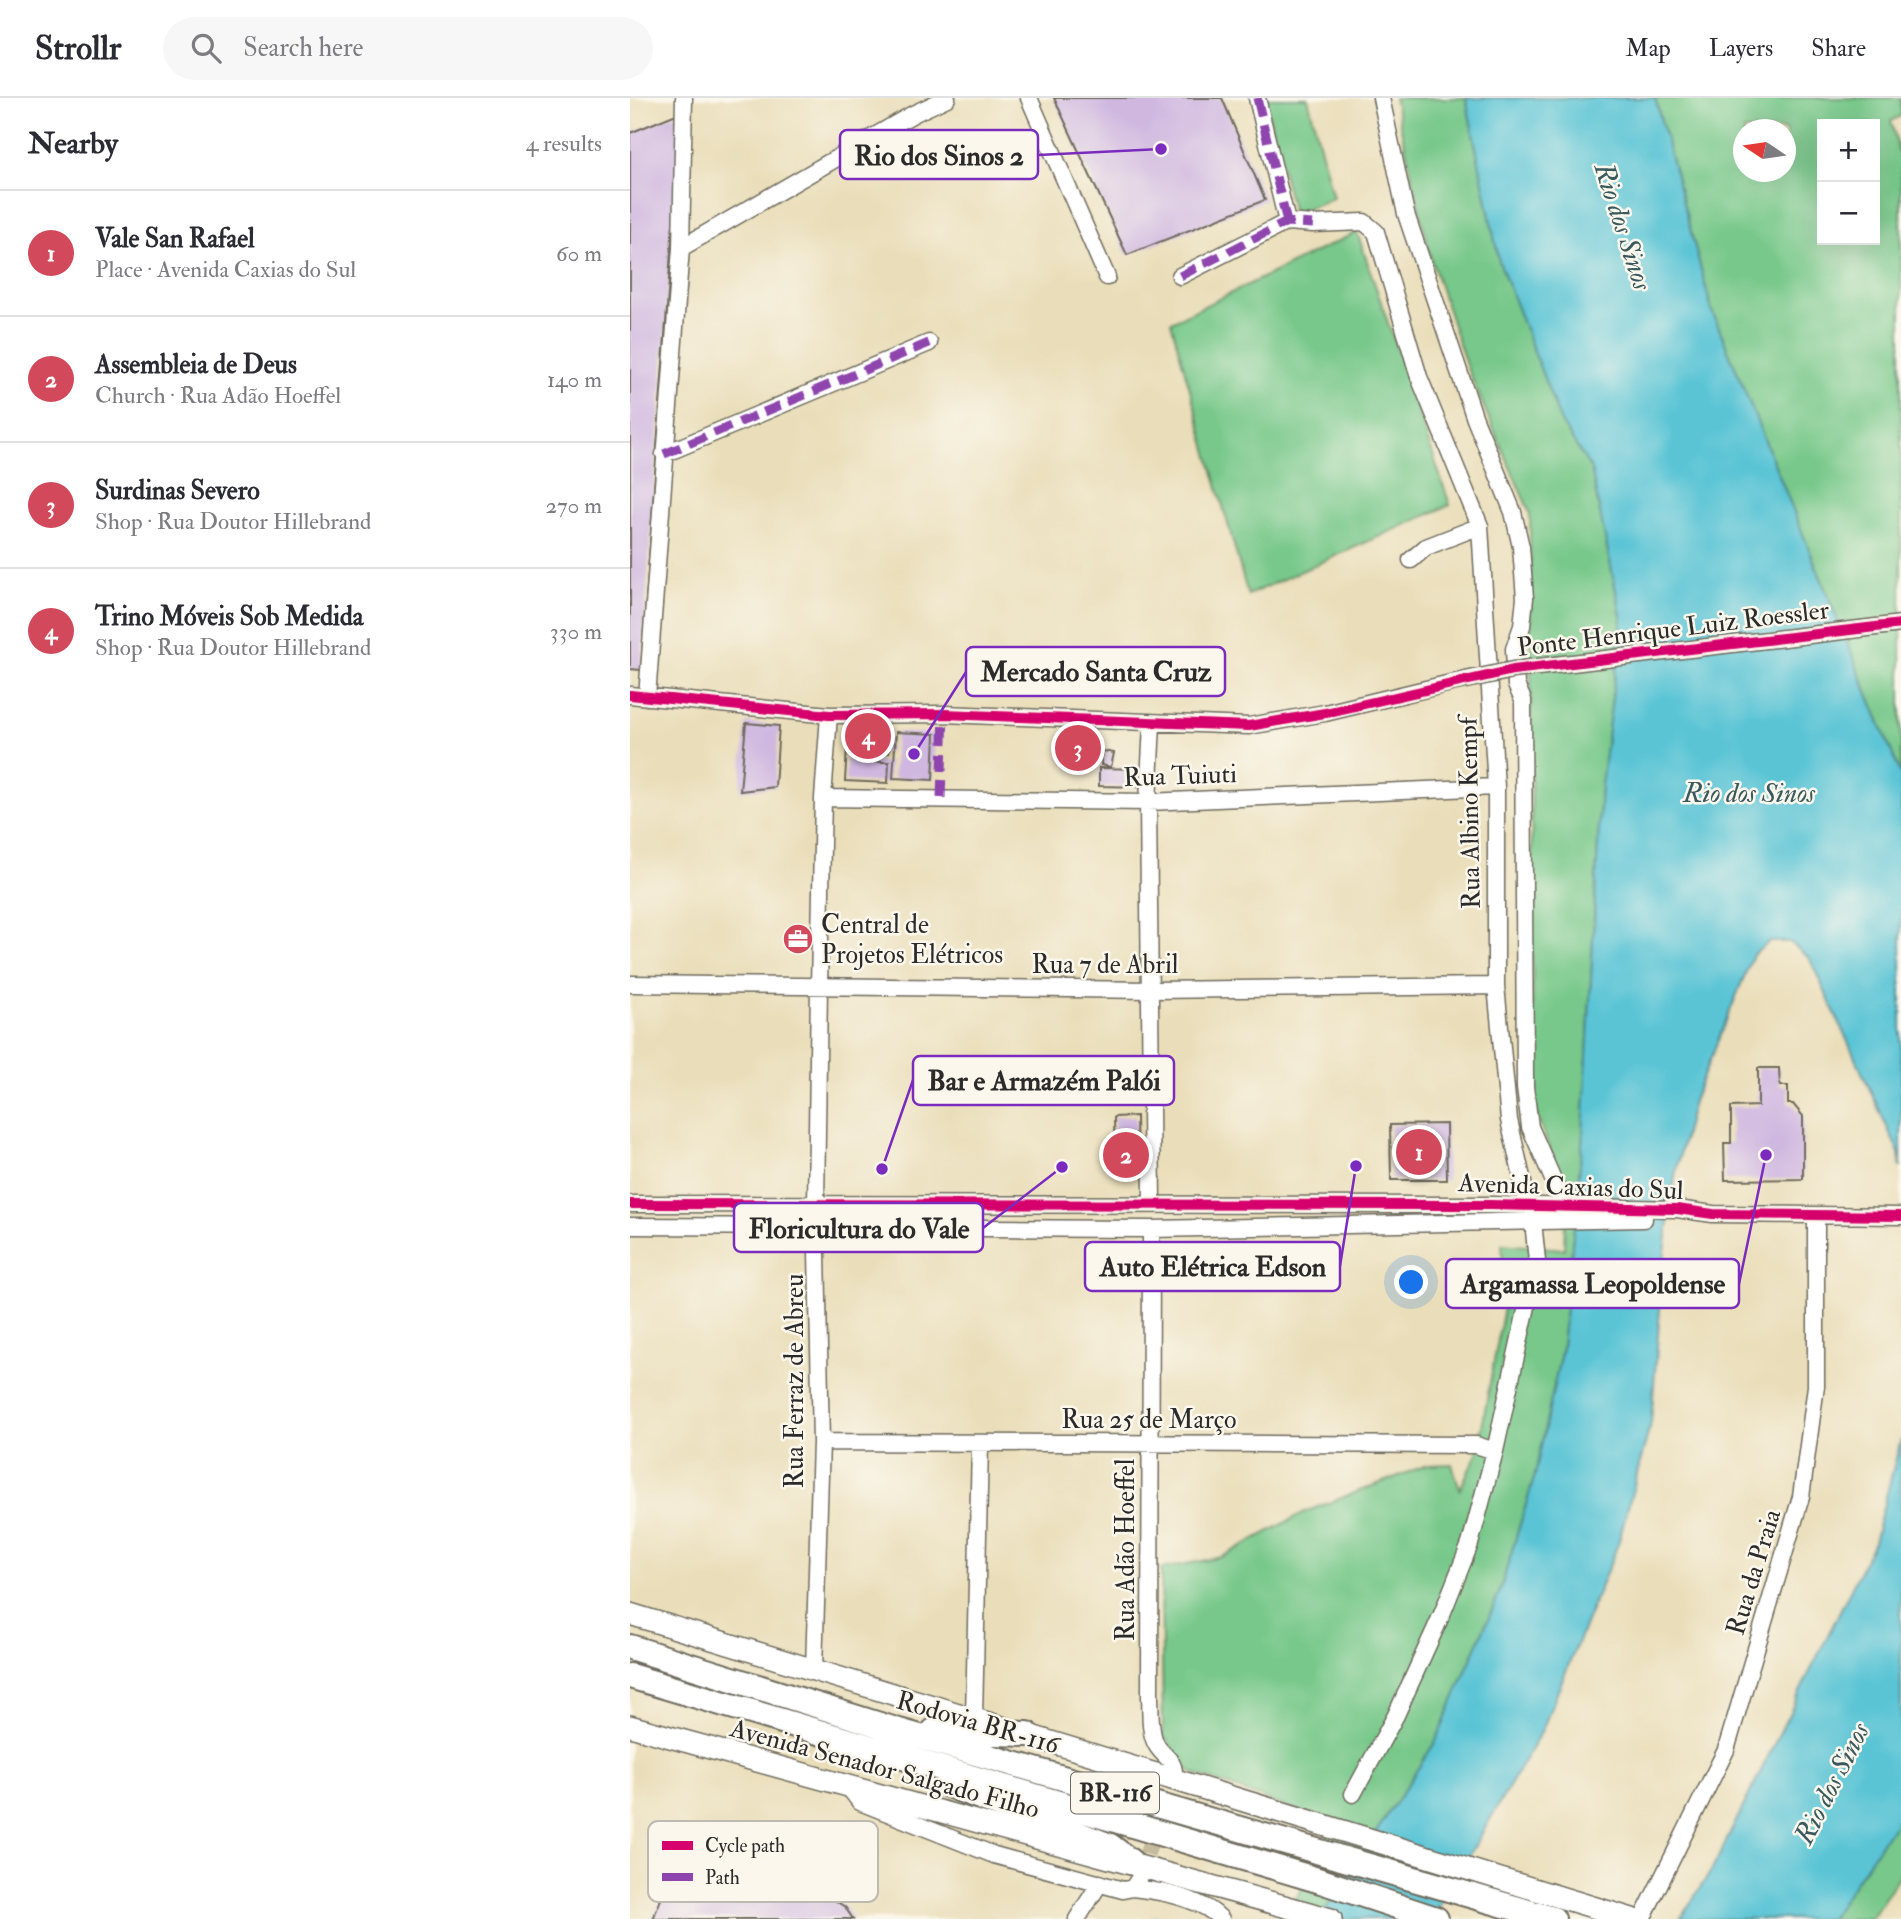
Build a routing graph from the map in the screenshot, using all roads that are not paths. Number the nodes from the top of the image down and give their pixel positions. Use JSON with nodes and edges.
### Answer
{"nodes":[{"id":1,"x":684,"y":98,"type":"edge"},
{"id":2,"x":947,"y":98,"type":"edge"},
{"id":3,"x":1029,"y":98,"type":"edge"},
{"id":4,"x":1257,"y":98,"type":"edge"},
{"id":5,"x":1381,"y":98,"type":"edge"},
{"id":6,"x":1287,"y":222,"type":"junction"},
{"id":7,"x":681,"y":248,"type":"junction"},
{"id":8,"x":1180,"y":276,"type":"dead end"},
{"id":9,"x":1107,"y":277,"type":"dead end"},
{"id":10,"x":929,"y":343,"type":"dead end"},
{"id":11,"x":664,"y":454,"type":"junction"},
{"id":12,"x":1480,"y":526,"type":"junction"},
{"id":13,"x":1411,"y":560,"type":"dead end"},
{"id":14,"x":1901,"y":624,"type":"edge"},
{"id":15,"x":630,"y":695,"type":"edge"},
{"id":16,"x":647,"y":697,"type":"junction"},
{"id":17,"x":829,"y":715,"type":"junction"},
{"id":18,"x":1152,"y":724,"type":"junction"},
{"id":19,"x":1496,"y":787,"type":"junction"},
{"id":20,"x":823,"y":798,"type":"junction"},
{"id":21,"x":1149,"y":802,"type":"junction"},
{"id":22,"x":630,"y":984,"type":"edge"},
{"id":23,"x":819,"y":986,"type":"junction"},
{"id":24,"x":1496,"y":986,"type":"junction"},
{"id":25,"x":1152,"y":990,"type":"junction"},
{"id":26,"x":1540,"y":1151,"type":"junction"},
{"id":27,"x":1518,"y":1165,"type":"junction"},
{"id":28,"x":1559,"y":1194,"type":"dead end"},
{"id":29,"x":630,"y":1204,"type":"edge"},
{"id":30,"x":1152,"y":1204,"type":"junction"},
{"id":31,"x":816,"y":1205,"type":"junction"},
{"id":32,"x":1529,"y":1214,"type":"junction"},
{"id":33,"x":1816,"y":1216,"type":"junction"},
{"id":34,"x":1901,"y":1216,"type":"edge"},
{"id":35,"x":817,"y":1225,"type":"junction"},
{"id":36,"x":630,"y":1226,"type":"edge"},
{"id":37,"x":1150,"y":1228,"type":"junction"},
{"id":38,"x":821,"y":1442,"type":"junction"},
{"id":39,"x":980,"y":1443,"type":"junction"},
{"id":40,"x":1149,"y":1444,"type":"junction"},
{"id":41,"x":1496,"y":1451,"type":"junction"},
{"id":42,"x":630,"y":1614,"type":"edge"},
{"id":43,"x":630,"y":1647,"type":"edge"},
{"id":44,"x":814,"y":1669,"type":"junction"},
{"id":45,"x":630,"y":1676,"type":"edge"},
{"id":46,"x":974,"y":1718,"type":"junction"},
{"id":47,"x":630,"y":1726,"type":"edge"},
{"id":48,"x":1027,"y":1734,"type":"junction"},
{"id":49,"x":895,"y":1742,"type":"junction"},
{"id":50,"x":1174,"y":1773,"type":"dead end"},
{"id":51,"x":849,"y":1789,"type":"junction"},
{"id":52,"x":1353,"y":1794,"type":"dead end"},
{"id":53,"x":1134,"y":1876,"type":"junction"},
{"id":54,"x":1100,"y":1883,"type":"junction"},
{"id":55,"x":1632,"y":1918,"type":"edge"},
{"id":56,"x":1077,"y":1919,"type":"edge"},
{"id":57,"x":1221,"y":1919,"type":"edge"},
{"id":58,"x":1331,"y":1919,"type":"edge"},
{"id":59,"x":1436,"y":1919,"type":"edge"},
{"id":60,"x":1553,"y":1919,"type":"edge"}],
"edges":[{"from":1,"to":7,"type":"street"},
{"from":2,"to":7,"type":"street"},
{"from":3,"to":9,"type":"street"},
{"from":4,"to":6,"type":"street"},
{"from":5,"to":26,"type":"street"},
{"from":6,"to":8,"type":"street"},
{"from":6,"to":12,"type":"street","name":"Rua Albino Kempf"},
{"from":7,"to":11,"type":"street"},
{"from":10,"to":11,"type":"street"},
{"from":11,"to":16,"type":"street"},
{"from":12,"to":13,"type":"street"},
{"from":12,"to":19,"type":"street","name":"Rua Albino Kempf"},
{"from":14,"to":18,"type":"street","name":"Ponte Henrique Luiz Roessler","bridge":true},
{"from":15,"to":16,"type":"street","name":"Ponte Henrique Luiz Roessler"},
{"from":16,"to":17,"type":"street","name":"Ponte Henrique Luiz Roessler"},
{"from":17,"to":18,"type":"street","name":"Ponte Henrique Luiz Roessler"},
{"from":17,"to":20,"type":"street","name":"Rua Ferraz de Abreu"},
{"from":18,"to":21,"type":"street"},
{"from":19,"to":21,"type":"street","name":"Rua Tuiuti"},
{"from":19,"to":24,"type":"street","name":"Rua Albino Kempf"},
{"from":20,"to":21,"type":"street","name":"Rua Tuiuti"},
{"from":20,"to":23,"type":"street","name":"Rua Ferraz de Abreu"},
{"from":21,"to":25,"type":"street"},
{"from":22,"to":23,"type":"street","name":"Rua 7 de Abril"},
{"from":23,"to":25,"type":"street","name":"Rua 7 de Abril"},
{"from":23,"to":31,"type":"street","name":"Rua Ferraz de Abreu"},
{"from":24,"to":25,"type":"street","name":"Rua 7 de Abril"},
{"from":24,"to":27,"type":"street","name":"Rua Albino Kempf"},
{"from":25,"to":30,"type":"street"},
{"from":26,"to":27,"type":"street"},
{"from":26,"to":28,"type":"street"},
{"from":27,"to":32,"type":"street","name":"Rua Albino Kempf"},
{"from":29,"to":31,"type":"street","name":"Avenida Caxias do Sul"},
{"from":30,"to":31,"type":"street","name":"Avenida Caxias do Sul"},
{"from":30,"to":32,"type":"street","name":"Avenida Caxias do Sul"},
{"from":31,"to":35,"type":"street","name":"Rua Ferraz de Abreu"},
{"from":32,"to":33,"type":"street","name":"Avenida Caxias do Sul"},
{"from":32,"to":37,"type":"street","name":"Avenida Caxias do Sul"},
{"from":32,"to":41,"type":"street","name":"Rua Albino Kempf"},
{"from":33,"to":34,"type":"street","name":"Avenida Caxias do Sul"},
{"from":33,"to":55,"type":"street","name":"Rua da Praia"},
{"from":35,"to":36,"type":"street","name":"Avenida Caxias do Sul"},
{"from":35,"to":37,"type":"street","name":"Avenida Caxias do Sul"},
{"from":35,"to":38,"type":"street","name":"Rua Ferraz de Abreu"},
{"from":37,"to":40,"type":"street","name":"Rua Adão Hoeffel"},
{"from":38,"to":39,"type":"street","name":"Rua 25 de Março"},
{"from":38,"to":44,"type":"street","name":"Rua Ferraz de Abreu"},
{"from":39,"to":40,"type":"street","name":"Rua 25 de Março"},
{"from":39,"to":46,"type":"street"},
{"from":40,"to":41,"type":"street","name":"Rua 25 de Março"},
{"from":40,"to":50,"type":"street","name":"Rua Adão Hoeffel"},
{"from":41,"to":52,"type":"street","name":"Rua Albino Kempf"},
{"from":42,"to":44,"type":"main road"},
{"from":43,"to":49,"type":"highway","name":"Rodovia BR-116","number":"BR-116"},
{"from":44,"to":46,"type":"main road"},
{"from":45,"to":49,"type":"highway","name":"Rodovia BR-116","number":"BR-116"},
{"from":46,"to":48,"type":"main road"},
{"from":47,"to":51,"type":"main road","name":"Avenida Senador Salgado Filho"},
{"from":48,"to":49,"type":"highway"},
{"from":48,"to":55,"type":"main road"},
{"from":49,"to":53,"type":"highway"},
{"from":49,"to":59,"type":"highway","name":"Rodovia BR-116","number":"BR-116"},
{"from":49,"to":60,"type":"highway","name":"Rodovia BR-116","number":"BR-116"},
{"from":51,"to":53,"type":"main road","name":"Avenida Senador Salgado Filho"},
{"from":51,"to":54,"type":"street"},
{"from":53,"to":54,"type":"street"},
{"from":53,"to":57,"type":"street"},
{"from":53,"to":58,"type":"main road","name":"Avenida Senador Salgado Filho"},
{"from":54,"to":56,"type":"street"}]}
